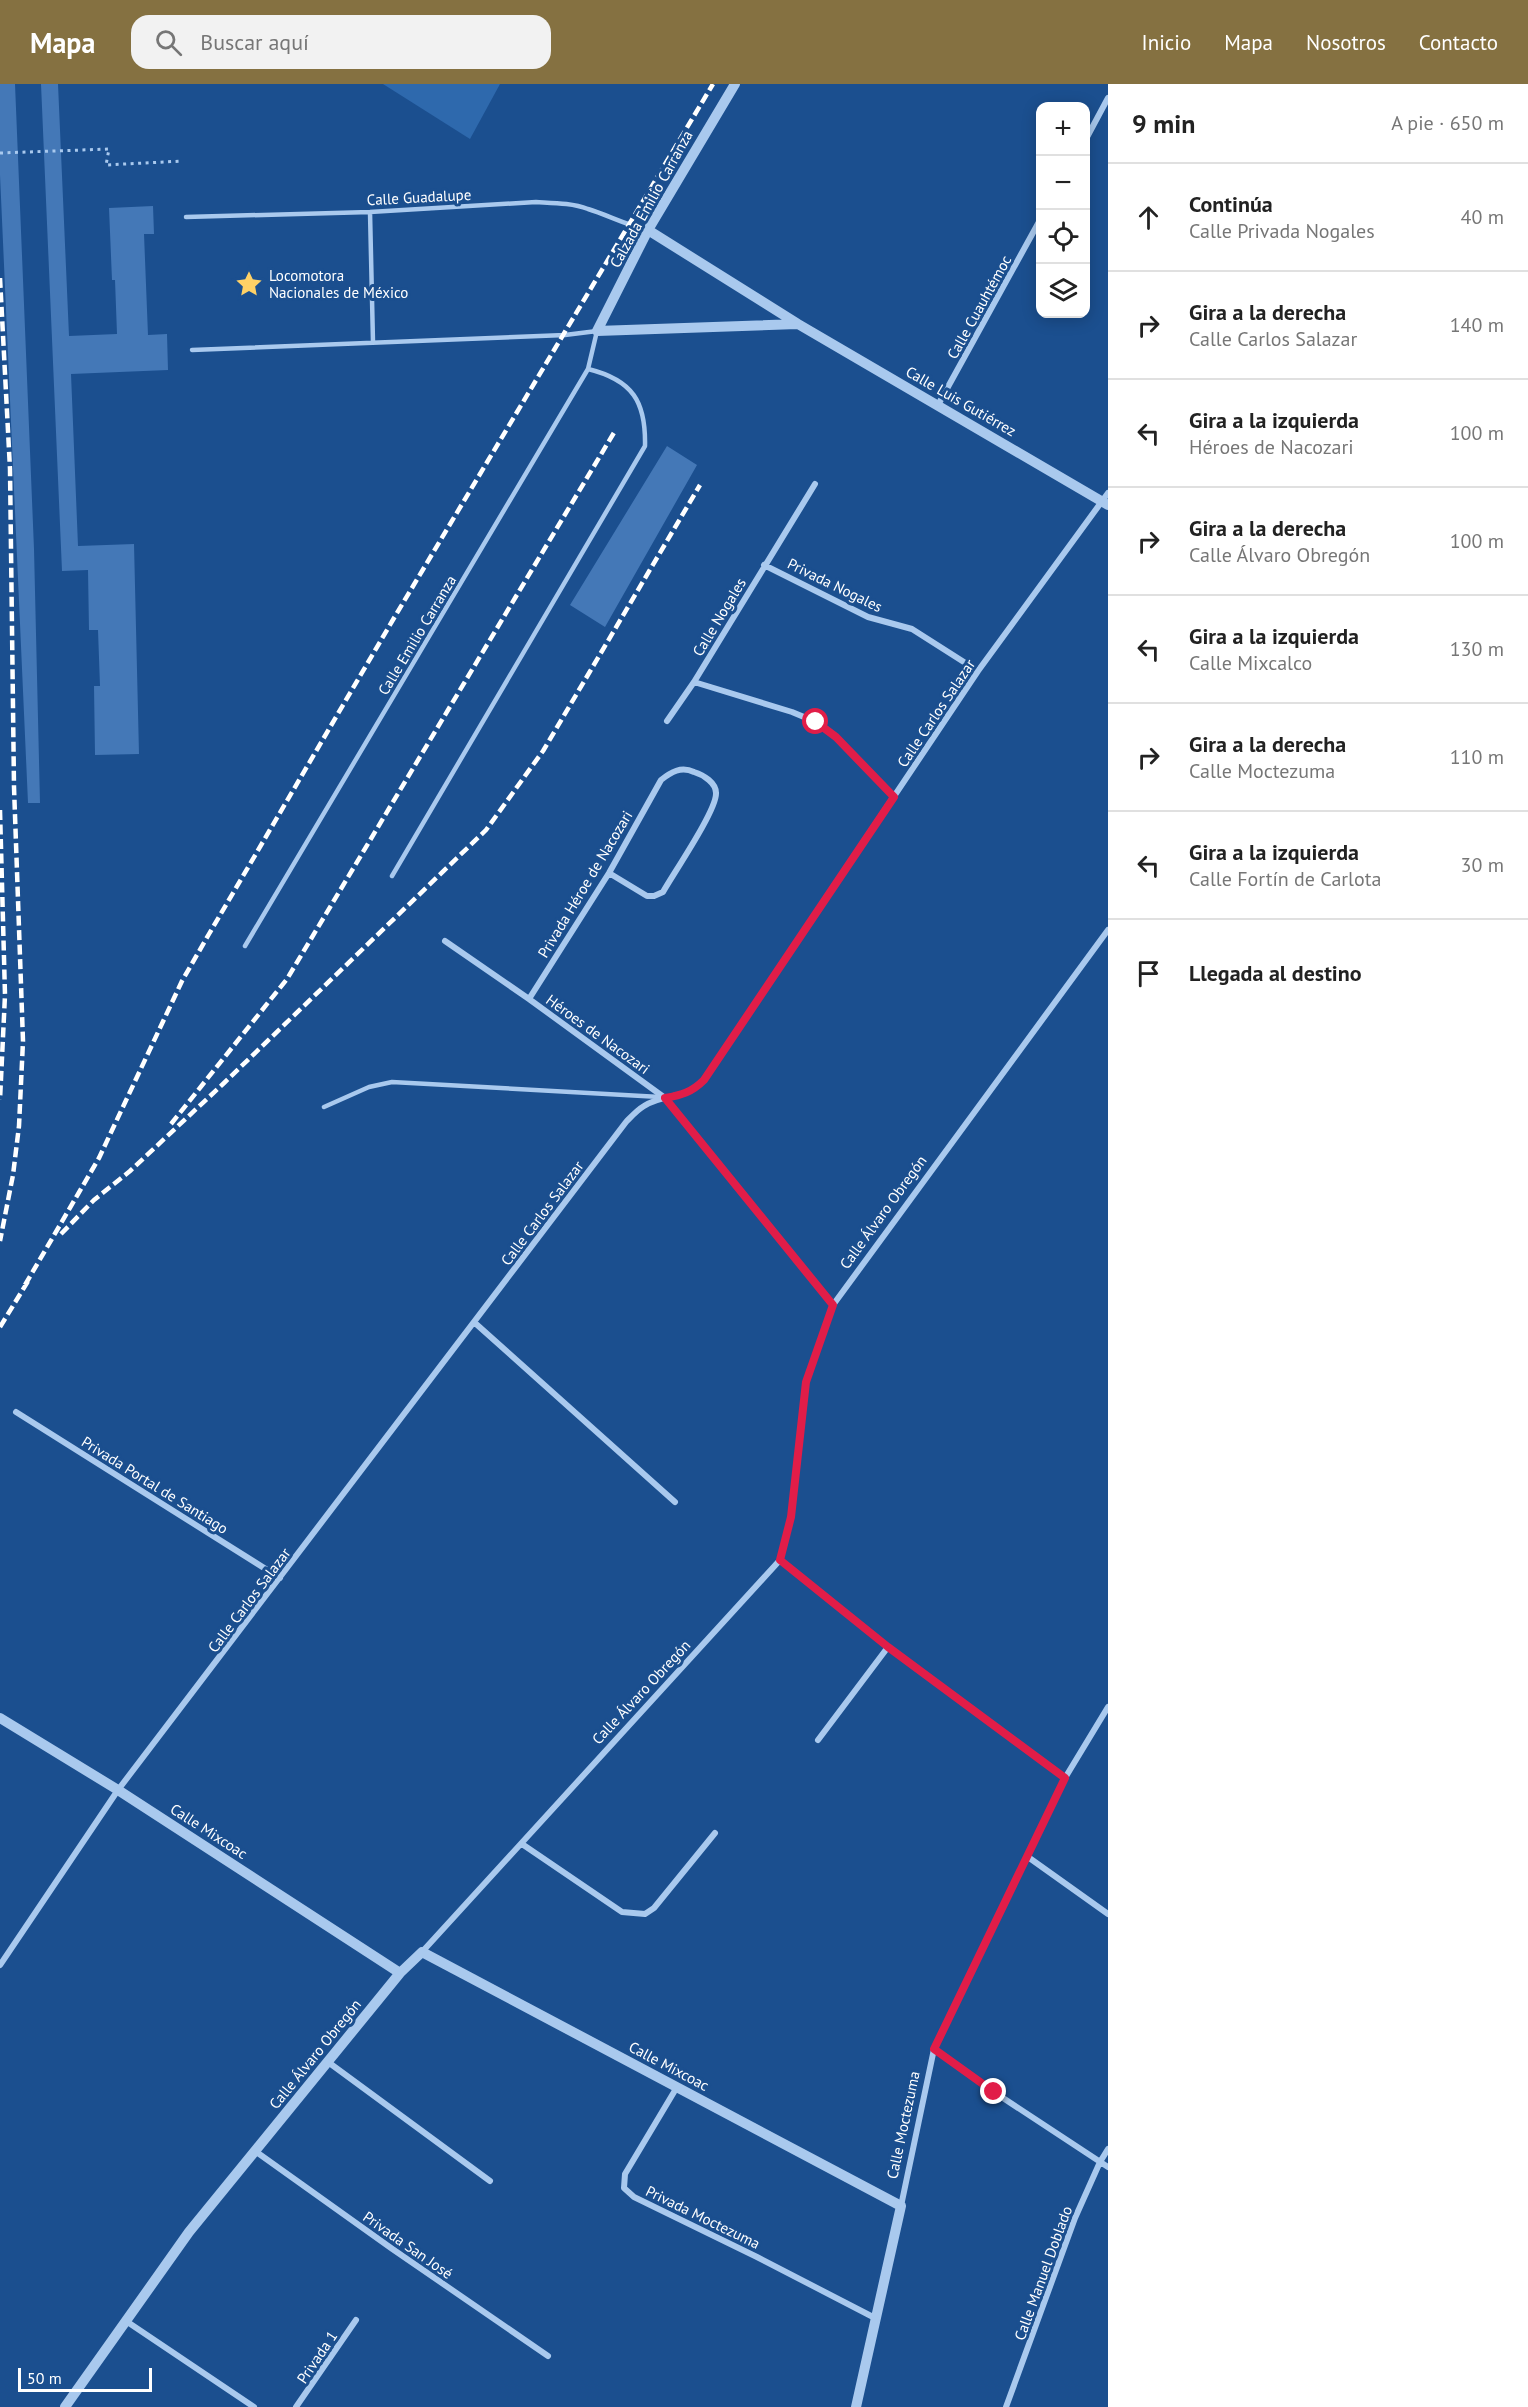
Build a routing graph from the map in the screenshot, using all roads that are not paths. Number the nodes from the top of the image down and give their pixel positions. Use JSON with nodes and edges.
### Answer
{"nodes":[{"id":1,"x":735,"y":84,"type":"edge"},
{"id":2,"x":1108,"y":98,"type":"edge"},
{"id":3,"x":1090,"y":131,"type":"edge"},
{"id":4,"x":370,"y":212,"type":"junction"},
{"id":5,"x":186,"y":217,"type":"dead end"},
{"id":6,"x":1036,"y":229,"type":"edge"},
{"id":7,"x":648,"y":230,"type":"junction"},
{"id":8,"x":798,"y":324,"type":"junction"},
{"id":9,"x":597,"y":332,"type":"junction"},
{"id":10,"x":373,"y":342,"type":"junction"},
{"id":11,"x":192,"y":350,"type":"dead end"},
{"id":12,"x":588,"y":369,"type":"junction"},
{"id":13,"x":938,"y":405,"type":"junction"},
{"id":14,"x":815,"y":484,"type":"dead end"},
{"id":15,"x":1106,"y":500,"type":"edge"},
{"id":16,"x":764,"y":564,"type":"junction"},
{"id":17,"x":978,"y":671,"type":"junction"},
{"id":18,"x":694,"y":682,"type":"junction"},
{"id":19,"x":667,"y":721,"type":"dead end"},
{"id":20,"x":894,"y":797,"type":"junction"},
{"id":21,"x":609,"y":873,"type":"junction"},
{"id":22,"x":392,"y":876,"type":"dead end"},
{"id":23,"x":1108,"y":930,"type":"edge"},
{"id":24,"x":445,"y":941,"type":"dead end"},
{"id":25,"x":245,"y":946,"type":"dead end"},
{"id":26,"x":529,"y":999,"type":"junction"},
{"id":27,"x":665,"y":1098,"type":"junction"},
{"id":28,"x":324,"y":1107,"type":"dead end"},
{"id":29,"x":833,"y":1305,"type":"junction"},
{"id":30,"x":475,"y":1323,"type":"junction"},
{"id":31,"x":16,"y":1412,"type":"dead end"},
{"id":32,"x":675,"y":1502,"type":"dead end"},
{"id":33,"x":780,"y":1560,"type":"junction"},
{"id":34,"x":280,"y":1578,"type":"junction"},
{"id":35,"x":888,"y":1647,"type":"junction"},
{"id":36,"x":1108,"y":1707,"type":"edge"},
{"id":37,"x":0,"y":1718,"type":"edge"},
{"id":38,"x":818,"y":1740,"type":"dead end"},
{"id":39,"x":1065,"y":1778,"type":"junction"},
{"id":40,"x":118,"y":1790,"type":"junction"},
{"id":41,"x":715,"y":1833,"type":"dead end"},
{"id":42,"x":522,"y":1844,"type":"junction"},
{"id":43,"x":1028,"y":1857,"type":"junction"},
{"id":44,"x":1108,"y":1914,"type":"edge"},
{"id":45,"x":422,"y":1952,"type":"junction"},
{"id":46,"x":0,"y":1965,"type":"edge"},
{"id":47,"x":400,"y":1973,"type":"junction"},
{"id":48,"x":934,"y":2049,"type":"junction"},
{"id":49,"x":328,"y":2062,"type":"junction"},
{"id":50,"x":677,"y":2087,"type":"junction"},
{"id":51,"x":1108,"y":2149,"type":"edge"},
{"id":52,"x":255,"y":2151,"type":"junction"},
{"id":53,"x":1100,"y":2162,"type":"junction"},
{"id":54,"x":1108,"y":2167,"type":"edge"},
{"id":55,"x":490,"y":2181,"type":"dead end"},
{"id":56,"x":901,"y":2206,"type":"junction"},
{"id":57,"x":875,"y":2318,"type":"junction"},
{"id":58,"x":356,"y":2320,"type":"dead end"},
{"id":59,"x":126,"y":2321,"type":"junction"},
{"id":60,"x":548,"y":2356,"type":"dead end"},
{"id":61,"x":65,"y":2407,"type":"edge"},
{"id":62,"x":254,"y":2407,"type":"edge"},
{"id":63,"x":296,"y":2407,"type":"edge"},
{"id":64,"x":856,"y":2407,"type":"edge"},
{"id":65,"x":1006,"y":2407,"type":"edge"}],
"edges":[{"from":1,"to":7,"type":"street","name":"Calzada Emilio Carranza"},
{"from":2,"to":3,"type":"street"},
{"from":4,"to":5,"type":"lane","name":"Calle Guadalupe"},
{"from":4,"to":7,"type":"lane","name":"Calle Guadalupe"},
{"from":4,"to":10,"type":"lane"},
{"from":6,"to":13,"type":"street","name":"Calle Cuauhtémoc"},
{"from":7,"to":8,"type":"street","name":"Calle Luis Gutiérrez"},
{"from":7,"to":9,"type":"street","name":"Calzada Emilio Carranza"},
{"from":8,"to":9,"type":"street"},
{"from":8,"to":13,"type":"street","name":"Calle Luis Gutiérrez"},
{"from":9,"to":10,"type":"lane"},
{"from":9,"to":12,"type":"lane","name":"Calle Emilio Carranza"},
{"from":10,"to":11,"type":"lane"},
{"from":12,"to":22,"type":"lane"},
{"from":12,"to":25,"type":"lane","name":"Calle Emilio Carranza"},
{"from":13,"to":15,"type":"street","name":"Calle Luis Gutiérrez"},
{"from":14,"to":16,"type":"street","name":"Privada Nogales"},
{"from":15,"to":17,"type":"street","name":"Calle Carlos Salazar"},
{"from":16,"to":17,"type":"street","name":"Privada Nogales"},
{"from":16,"to":18,"type":"street","name":"Calle Nogales"},
{"from":17,"to":20,"type":"street","name":"Calle Carlos Salazar"},
{"from":18,"to":19,"type":"street"},
{"from":18,"to":20,"type":"street"},
{"from":20,"to":27,"type":"street","name":"Calle Carlos Salazar"},
{"from":21,"to":21,"type":"street","name":"Privada Héroe de Nacozari"},
{"from":21,"to":26,"type":"street","name":"Privada Héroe de Nacozari"},
{"from":23,"to":29,"type":"street","name":"Calle Álvaro Obregón"},
{"from":24,"to":26,"type":"street","name":"Héroes de Nacozari"},
{"from":26,"to":27,"type":"street","name":"Héroes de Nacozari"},
{"from":27,"to":28,"type":"lane"},
{"from":27,"to":29,"type":"street","name":"Héroes de Nacozari"},
{"from":27,"to":30,"type":"street","name":"Calle Carlos Salazar"},
{"from":29,"to":33,"type":"street","name":"Calle Álvaro Obregón"},
{"from":30,"to":32,"type":"street"},
{"from":30,"to":34,"type":"street","name":"Calle Carlos Salazar"},
{"from":31,"to":34,"type":"street","name":"Privada Portal de Santiago"},
{"from":33,"to":35,"type":"street"},
{"from":33,"to":42,"type":"street","name":"Calle Álvaro Obregón"},
{"from":34,"to":40,"type":"street","name":"Calle Carlos Salazar"},
{"from":35,"to":38,"type":"street"},
{"from":35,"to":39,"type":"street"},
{"from":36,"to":39,"type":"street","name":"Calle Moctezuma"},
{"from":37,"to":40,"type":"street","name":"Calle Mixcoac"},
{"from":39,"to":43,"type":"street","name":"Calle Moctezuma"},
{"from":40,"to":46,"type":"street","name":"Calle Carlos Salazar"},
{"from":40,"to":47,"type":"street","name":"Calle Mixcoac"},
{"from":41,"to":42,"type":"street"},
{"from":42,"to":45,"type":"street","name":"Calle Álvaro Obregón"},
{"from":43,"to":44,"type":"street"},
{"from":43,"to":48,"type":"street","name":"Calle Moctezuma"},
{"from":45,"to":47,"type":"street","name":"Calle Álvaro Obregón"},
{"from":45,"to":50,"type":"street","name":"Calle Mixcoac"},
{"from":47,"to":49,"type":"street","name":"Calle Álvaro Obregón"},
{"from":48,"to":53,"type":"street"},
{"from":48,"to":56,"type":"street","name":"Calle Moctezuma"},
{"from":49,"to":52,"type":"street","name":"Calle Álvaro Obregón"},
{"from":49,"to":55,"type":"street"},
{"from":50,"to":56,"type":"street","name":"Calle Mixcoac"},
{"from":50,"to":57,"type":"street","name":"Privada Moctezuma"},
{"from":51,"to":53,"type":"street","name":"Calle Manuel Doblado"},
{"from":52,"to":59,"type":"street","name":"Calle Álvaro Obregón"},
{"from":52,"to":60,"type":"street","name":"Privada San José"},
{"from":53,"to":54,"type":"street"},
{"from":53,"to":65,"type":"street","name":"Calle Manuel Doblado"},
{"from":56,"to":57,"type":"street","name":"Calle Moctezuma"},
{"from":57,"to":64,"type":"street","name":"Calle Moctezuma"},
{"from":58,"to":63,"type":"street","name":"Privada 1"},
{"from":59,"to":61,"type":"street","name":"Calle Álvaro Obregón"},
{"from":59,"to":62,"type":"street"}]}
